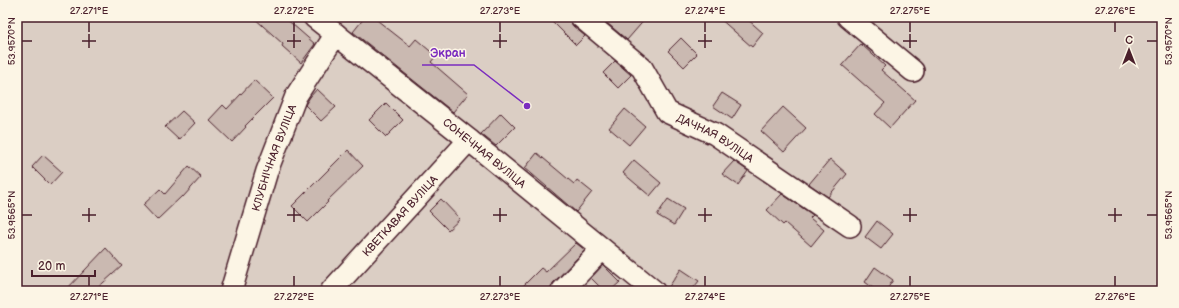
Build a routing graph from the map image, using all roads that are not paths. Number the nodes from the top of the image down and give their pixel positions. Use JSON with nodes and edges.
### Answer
{"nodes":[{"id":1,"x":314,"y":17,"type":"edge"},
{"id":2,"x":581,"y":17,"type":"edge"},
{"id":3,"x":848,"y":17,"type":"edge"},
{"id":4,"x":336,"y":34,"type":"junction"},
{"id":5,"x":913,"y":71,"type":"dead end"},
{"id":6,"x":469,"y":140,"type":"junction"},
{"id":7,"x":850,"y":226,"type":"dead end"},
{"id":8,"x":602,"y":249,"type":"junction"},
{"id":9,"x":231,"y":291,"type":"edge"},
{"id":10,"x":331,"y":291,"type":"edge"},
{"id":11,"x":562,"y":291,"type":"edge"},
{"id":12,"x":654,"y":291,"type":"edge"}],
"edges":[{"from":1,"to":4,"type":"street","name":"СОНЕЧНАЯ ВУЛІЦА"},
{"from":2,"to":7,"type":"street","name":"ДАЧНАЯ ВУЛІЦА"},
{"from":3,"to":5,"type":"street"},
{"from":4,"to":6,"type":"street","name":"СОНЕЧНАЯ ВУЛІЦА"},
{"from":4,"to":9,"type":"street","name":"КЛУБНІЧНАЯ ВУЛІЦА"},
{"from":6,"to":8,"type":"street","name":"СОНЕЧНАЯ ВУЛІЦА"},
{"from":6,"to":10,"type":"street","name":"КВЕТКАВАЯ ВУЛІЦА"},
{"from":8,"to":11,"type":"street"},
{"from":8,"to":12,"type":"street","name":"СОНЕЧНАЯ ВУЛІЦА"}]}
